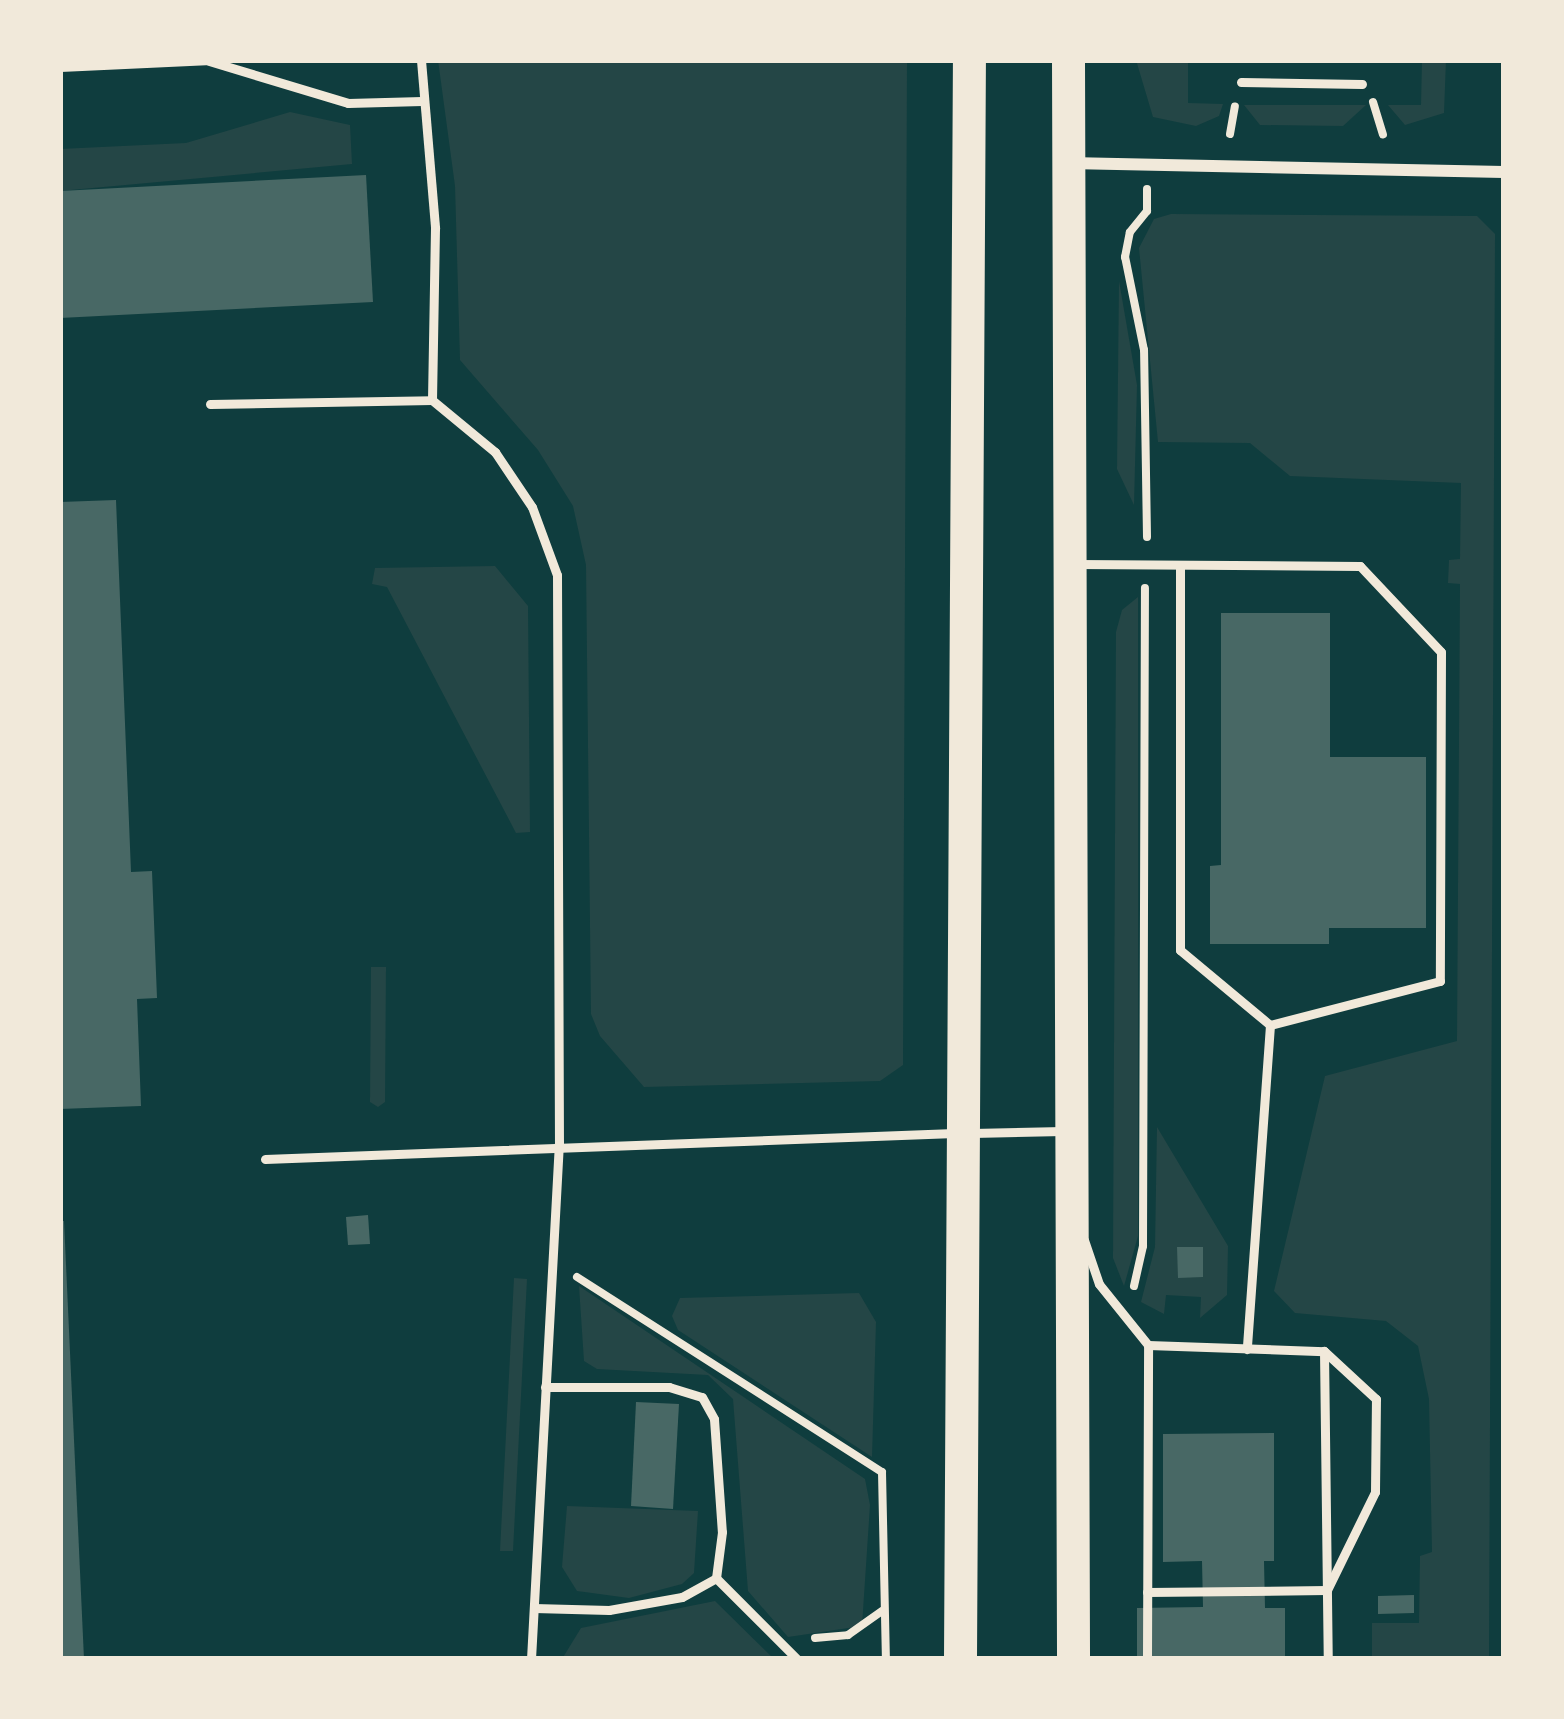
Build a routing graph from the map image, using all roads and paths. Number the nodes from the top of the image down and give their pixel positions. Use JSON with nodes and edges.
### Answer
{"nodes":[{"id":1,"x":210,"y":60,"type":"edge"},
{"id":2,"x":421,"y":60,"type":"edge"},
{"id":3,"x":969,"y":60,"type":"edge"},
{"id":4,"x":1068,"y":60,"type":"edge"},
{"id":5,"x":60,"y":67,"type":"edge"},
{"id":6,"x":1241,"y":82,"type":"dead end"},
{"id":7,"x":1361,"y":84,"type":"dead end"},
{"id":8,"x":422,"y":101,"type":"junction"},
{"id":9,"x":1068,"y":163,"type":"junction"},
{"id":10,"x":1504,"y":172,"type":"edge"},
{"id":11,"x":1147,"y":211,"type":"dead end"},
{"id":12,"x":432,"y":400,"type":"junction"},
{"id":13,"x":210,"y":404,"type":"dead end"},
{"id":14,"x":1069,"y":564,"type":"junction"},
{"id":15,"x":1145,"y":565,"type":"junction"},
{"id":16,"x":1180,"y":565,"type":"junction"},
{"id":17,"x":1270,"y":1025,"type":"junction"},
{"id":18,"x":1073,"y":1131,"type":"junction"},
{"id":19,"x":961,"y":1133,"type":"junction"},
{"id":20,"x":559,"y":1142,"type":"junction"},
{"id":21,"x":265,"y":1159,"type":"dead end"},
{"id":22,"x":1072,"y":1201,"type":"junction"},
{"id":23,"x":552,"y":1271,"type":"junction"},
{"id":24,"x":1132,"y":1293,"type":"dead end"},
{"id":25,"x":1148,"y":1345,"type":"junction"},
{"id":26,"x":1247,"y":1348,"type":"junction"},
{"id":27,"x":1324,"y":1351,"type":"junction"},
{"id":28,"x":545,"y":1387,"type":"junction"},
{"id":29,"x":716,"y":1578,"type":"junction"},
{"id":30,"x":1327,"y":1590,"type":"junction"},
{"id":31,"x":1147,"y":1592,"type":"junction"},
{"id":32,"x":534,"y":1608,"type":"junction"},
{"id":33,"x":882,"y":1611,"type":"junction"},
{"id":34,"x":793,"y":1655,"type":"edge"},
{"id":35,"x":531,"y":1659,"type":"edge"},
{"id":36,"x":886,"y":1659,"type":"edge"},
{"id":37,"x":960,"y":1659,"type":"edge"},
{"id":38,"x":1073,"y":1659,"type":"edge"},
{"id":39,"x":1147,"y":1659,"type":"edge"},
{"id":40,"x":1328,"y":1659,"type":"edge"}],
"edges":[{"from":1,"to":5,"type":"lane"},
{"from":1,"to":8,"type":"lane"},
{"from":2,"to":8,"type":"lane"},
{"from":3,"to":19,"type":"highway"},
{"from":4,"to":9,"type":"highway"},
{"from":6,"to":7,"type":"lane"},
{"from":8,"to":12,"type":"lane"},
{"from":9,"to":10,"type":"street"},
{"from":9,"to":14,"type":"highway"},
{"from":11,"to":15,"type":"path"},
{"from":12,"to":13,"type":"lane"},
{"from":12,"to":20,"type":"lane"},
{"from":14,"to":15,"type":"lane"},
{"from":14,"to":18,"type":"highway"},
{"from":15,"to":16,"type":"lane"},
{"from":15,"to":24,"type":"path"},
{"from":16,"to":17,"type":"lane"},
{"from":16,"to":17,"type":"lane"},
{"from":17,"to":26,"type":"lane"},
{"from":18,"to":19,"type":"lane"},
{"from":18,"to":22,"type":"highway"},
{"from":19,"to":20,"type":"lane"},
{"from":19,"to":37,"type":"highway"},
{"from":20,"to":21,"type":"lane"},
{"from":20,"to":23,"type":"lane"},
{"from":22,"to":25,"type":"lane"},
{"from":22,"to":38,"type":"highway"},
{"from":23,"to":28,"type":"lane"},
{"from":23,"to":33,"type":"path"},
{"from":25,"to":26,"type":"lane"},
{"from":25,"to":31,"type":"lane"},
{"from":26,"to":27,"type":"lane"},
{"from":27,"to":30,"type":"lane"},
{"from":27,"to":30,"type":"lane"},
{"from":28,"to":29,"type":"lane"},
{"from":28,"to":32,"type":"lane"},
{"from":29,"to":32,"type":"lane"},
{"from":29,"to":34,"type":"lane"},
{"from":30,"to":31,"type":"lane"},
{"from":30,"to":40,"type":"lane"},
{"from":31,"to":39,"type":"lane"},
{"from":32,"to":35,"type":"lane"},
{"from":33,"to":34,"type":"path"},
{"from":33,"to":36,"type":"path"}]}
